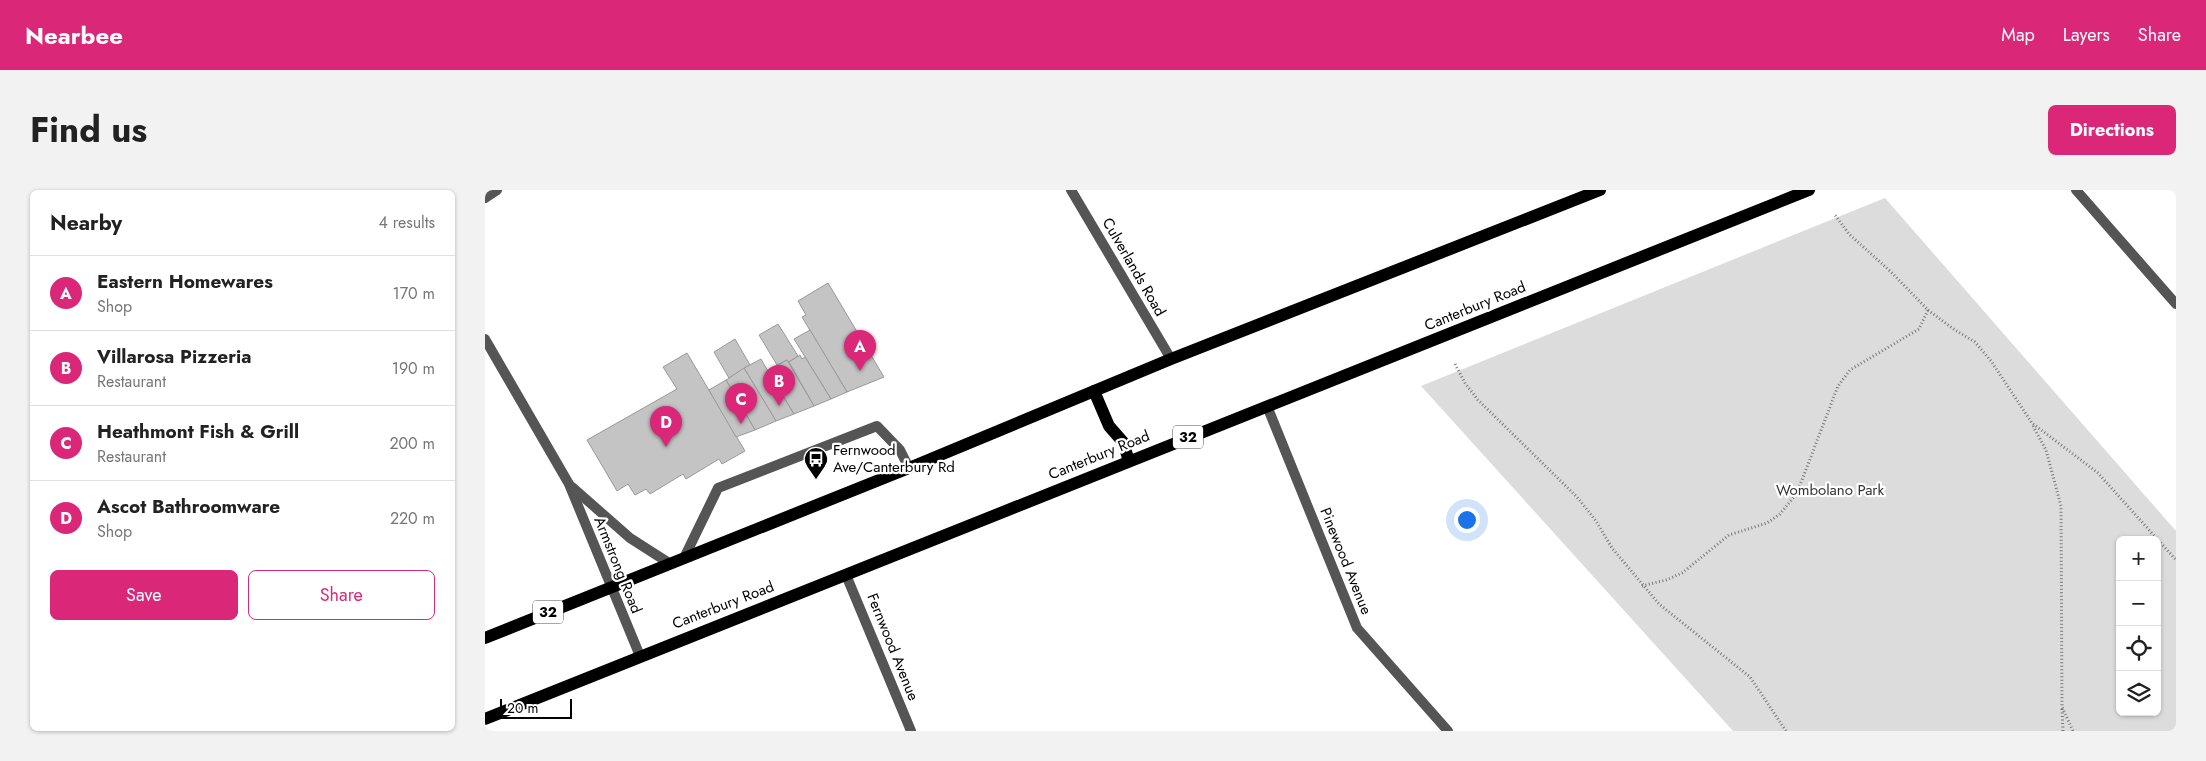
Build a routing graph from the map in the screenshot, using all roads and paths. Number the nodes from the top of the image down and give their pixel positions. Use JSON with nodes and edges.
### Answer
{"nodes":[{"id":1,"x":497,"y":190,"type":"edge"},
{"id":2,"x":1071,"y":190,"type":"edge"},
{"id":3,"x":1600,"y":190,"type":"edge"},
{"id":4,"x":1809,"y":190,"type":"edge"},
{"id":5,"x":2076,"y":190,"type":"edge"},
{"id":6,"x":485,"y":198,"type":"edge"},
{"id":7,"x":1835,"y":215,"type":"dead end"},
{"id":8,"x":2176,"y":304,"type":"edge"},
{"id":9,"x":1928,"y":310,"type":"junction"},
{"id":10,"x":485,"y":339,"type":"edge"},
{"id":11,"x":1171,"y":359,"type":"junction"},
{"id":12,"x":1455,"y":364,"type":"dead end"},
{"id":13,"x":1094,"y":391,"type":"junction"},
{"id":14,"x":1267,"y":406,"type":"junction"},
{"id":15,"x":2032,"y":423,"type":"junction"},
{"id":16,"x":1129,"y":461,"type":"junction"},
{"id":17,"x":909,"y":468,"type":"junction"},
{"id":18,"x":569,"y":484,"type":"junction"},
{"id":19,"x":685,"y":556,"type":"junction"},
{"id":20,"x":2176,"y":560,"type":"edge"},
{"id":21,"x":669,"y":563,"type":"junction"},
{"id":22,"x":847,"y":575,"type":"junction"},
{"id":23,"x":610,"y":586,"type":"junction"},
{"id":24,"x":1642,"y":586,"type":"junction"},
{"id":25,"x":485,"y":638,"type":"edge"},
{"id":26,"x":641,"y":656,"type":"junction"},
{"id":27,"x":2062,"y":707,"type":"junction"},
{"id":28,"x":485,"y":718,"type":"edge"},
{"id":29,"x":911,"y":731,"type":"edge"},
{"id":30,"x":1448,"y":731,"type":"edge"},
{"id":31,"x":1786,"y":731,"type":"edge"},
{"id":32,"x":2063,"y":731,"type":"edge"},
{"id":33,"x":2073,"y":731,"type":"edge"}],
"edges":[{"from":1,"to":6,"type":"street"},
{"from":2,"to":11,"type":"street","name":"Culverlands Road"},
{"from":3,"to":11,"type":"main road","number":"32"},
{"from":4,"to":14,"type":"main road","name":"Canterbury Road","number":"32"},
{"from":5,"to":8,"type":"street"},
{"from":7,"to":9,"type":"path"},
{"from":9,"to":15,"type":"path"},
{"from":9,"to":24,"type":"path"},
{"from":10,"to":18,"type":"street","name":"Armstrong Road"},
{"from":11,"to":13,"type":"main road","number":"32"},
{"from":12,"to":24,"type":"path"},
{"from":13,"to":16,"type":"main road"},
{"from":13,"to":17,"type":"main road","number":"32"},
{"from":14,"to":16,"type":"main road","name":"Canterbury Road","number":"32"},
{"from":14,"to":30,"type":"street","name":"Pinewood Avenue"},
{"from":15,"to":20,"type":"path"},
{"from":15,"to":27,"type":"path"},
{"from":16,"to":22,"type":"main road","name":"Canterbury Road","number":"32"},
{"from":17,"to":19,"type":"main road","number":"32"},
{"from":17,"to":19,"type":"street"},
{"from":18,"to":21,"type":"street","name":"Armstrong Road"},
{"from":18,"to":23,"type":"street","name":"Armstrong Road"},
{"from":19,"to":21,"type":"main road","number":"32"},
{"from":21,"to":23,"type":"main road","number":"32"},
{"from":22,"to":26,"type":"main road","name":"Canterbury Road","number":"32"},
{"from":22,"to":29,"type":"street","name":"Fernwood Avenue"},
{"from":23,"to":25,"type":"main road","number":"32"},
{"from":23,"to":26,"type":"street","name":"Armstrong Road"},
{"from":24,"to":31,"type":"path"},
{"from":26,"to":28,"type":"main road","name":"Canterbury Road","number":"32"},
{"from":27,"to":32,"type":"path"},
{"from":27,"to":33,"type":"path"}]}
